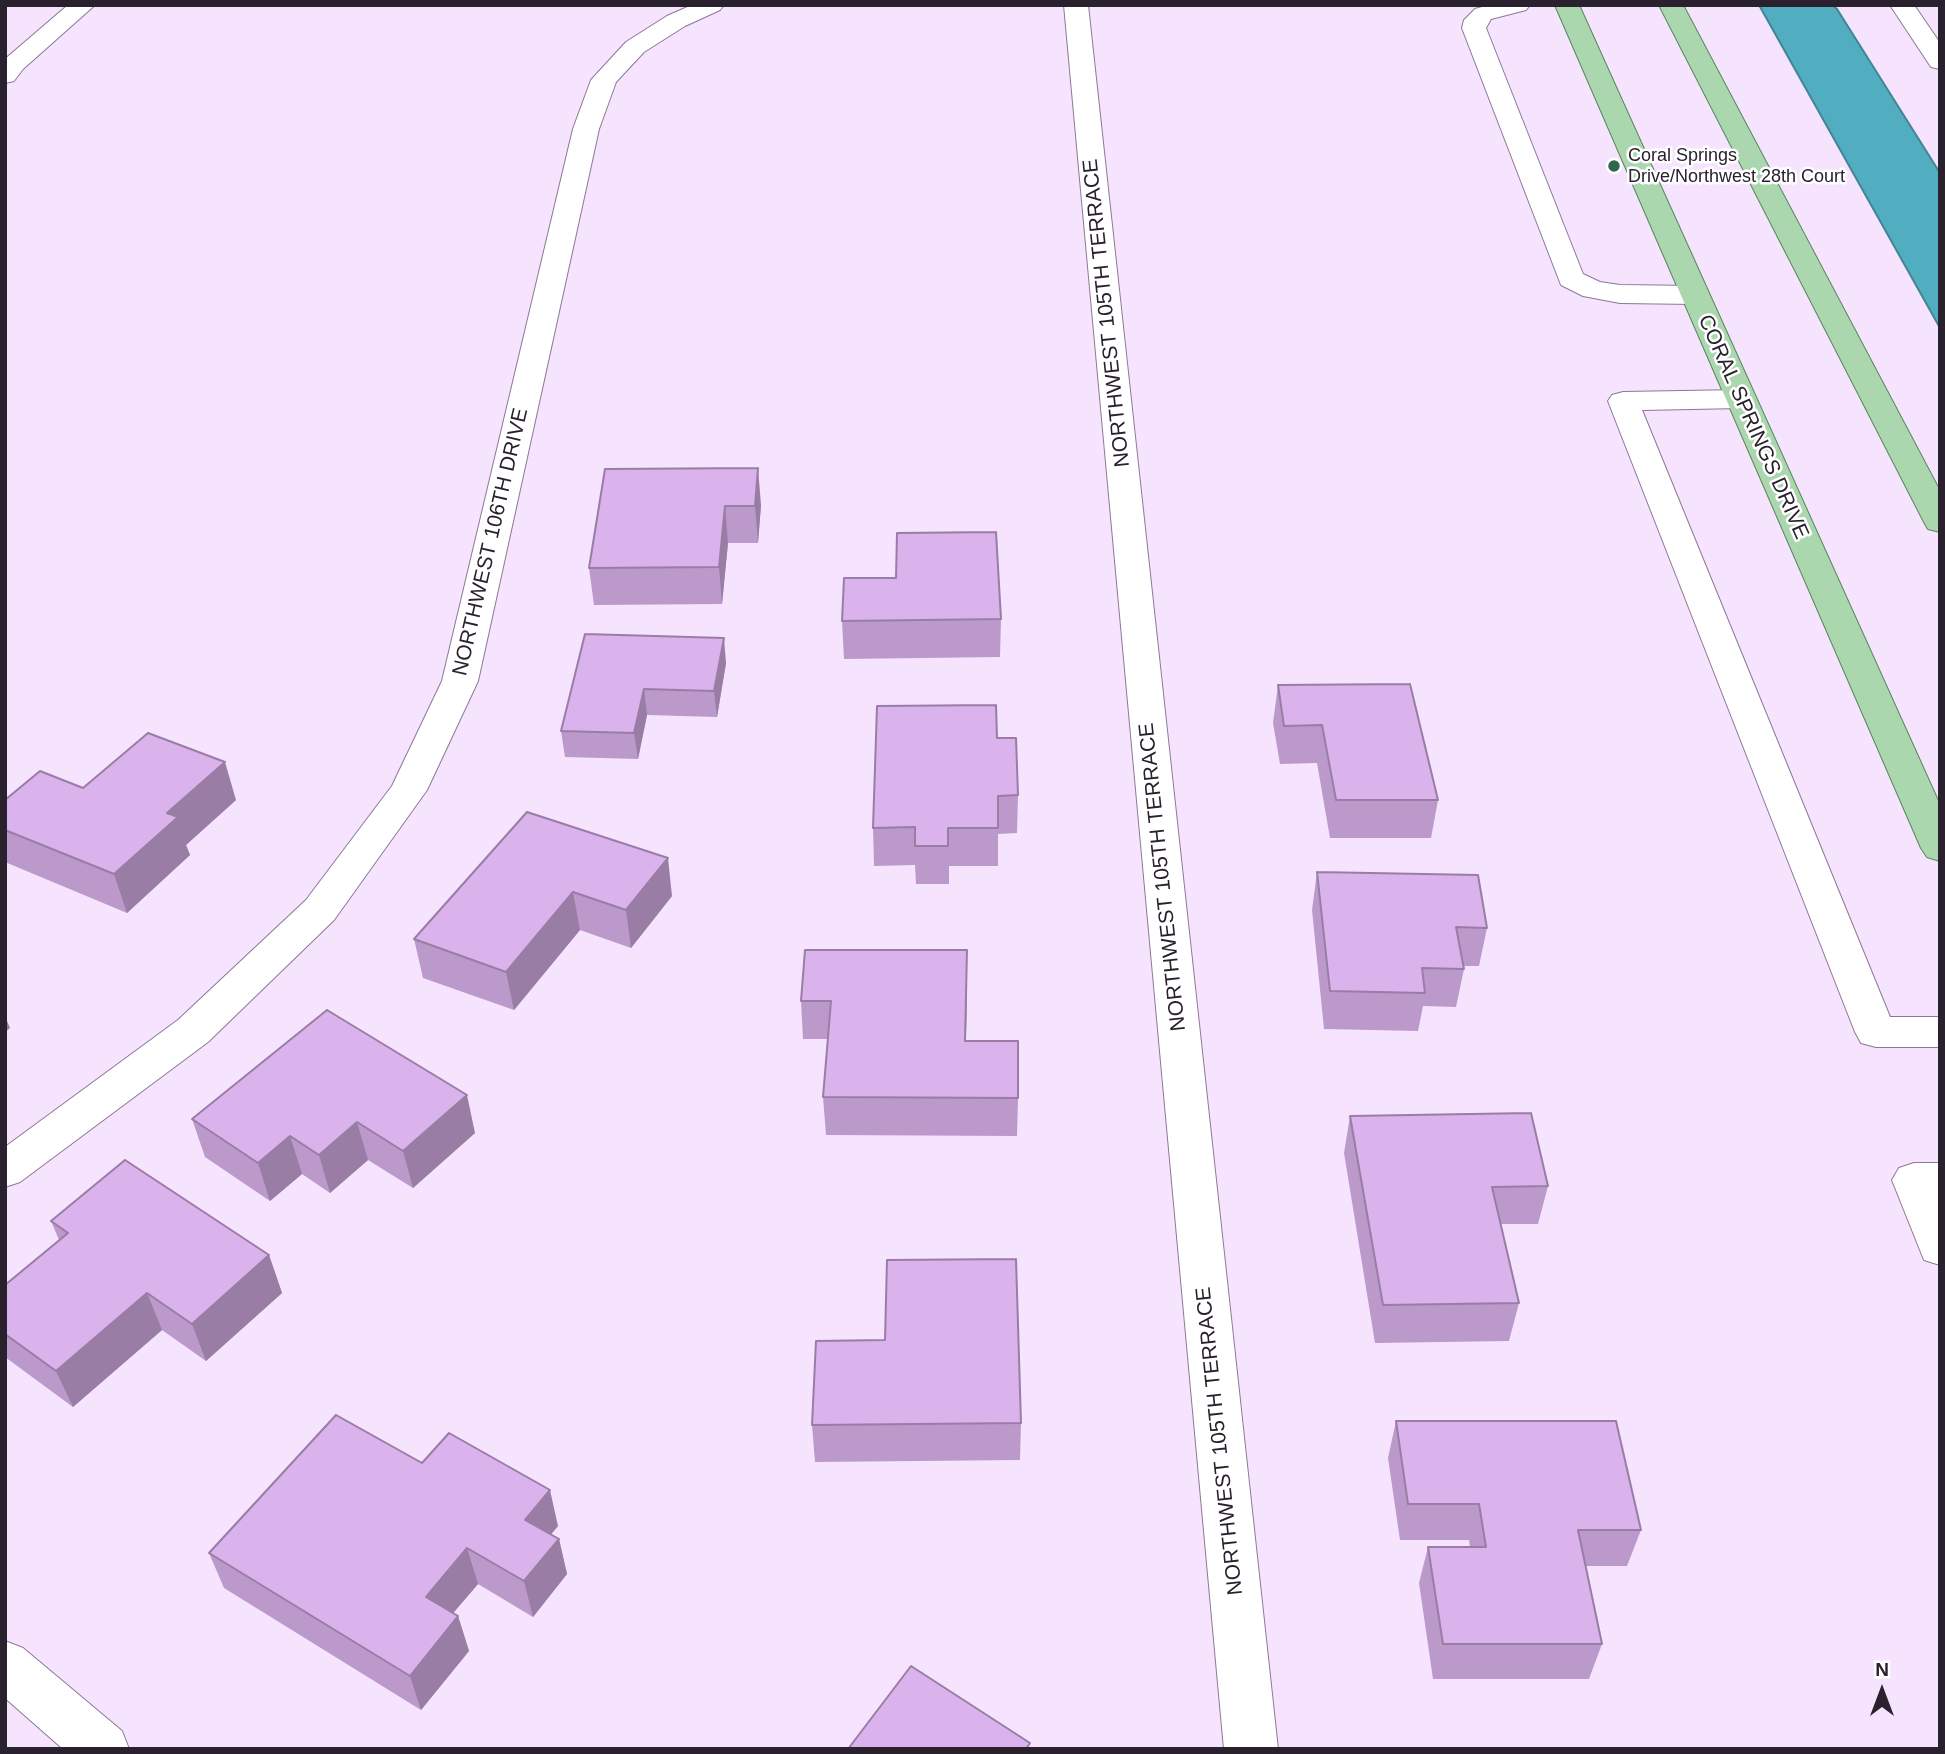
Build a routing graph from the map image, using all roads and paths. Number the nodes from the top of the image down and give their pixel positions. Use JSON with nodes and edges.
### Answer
{"nodes":[{"id":1,"x":82,"y":5,"type":"edge"},
{"id":2,"x":712,"y":5,"type":"edge"},
{"id":3,"x":1076,"y":5,"type":"edge"},
{"id":4,"x":1518,"y":5,"type":"edge"},
{"id":5,"x":1567,"y":5,"type":"edge"},
{"id":6,"x":1671,"y":5,"type":"edge"},
{"id":7,"x":1902,"y":5,"type":"edge"},
{"id":8,"x":1940,"y":62,"type":"edge"},
{"id":9,"x":5,"y":76,"type":"edge"},
{"id":10,"x":1695,"y":295,"type":"junction"},
{"id":11,"x":1741,"y":399,"type":"junction"},
{"id":12,"x":1940,"y":523,"type":"edge"},
{"id":13,"x":1940,"y":848,"type":"edge"},
{"id":14,"x":1940,"y":1032,"type":"edge"},
{"id":15,"x":5,"y":1170,"type":"edge"},
{"id":16,"x":1940,"y":1180,"type":"edge"},
{"id":17,"x":1940,"y":1247,"type":"edge"},
{"id":18,"x":5,"y":1665,"type":"edge"},
{"id":19,"x":103,"y":1749,"type":"edge"},
{"id":20,"x":1251,"y":1749,"type":"edge"}],
"edges":[{"from":1,"to":9,"type":"street"},
{"from":2,"to":15,"type":"street","name":"NORTHWEST 106TH DRIVE"},
{"from":3,"to":20,"type":"street","name":"NORTHWEST 105TH TERRACE"},
{"from":4,"to":10,"type":"street"},
{"from":5,"to":10,"type":"main road","name":"CORAL SPRINGS DRIVE"},
{"from":6,"to":12,"type":"main road"},
{"from":7,"to":8,"type":"street"},
{"from":10,"to":11,"type":"main road","name":"CORAL SPRINGS DRIVE"},
{"from":11,"to":13,"type":"main road","name":"CORAL SPRINGS DRIVE"},
{"from":11,"to":14,"type":"street"},
{"from":16,"to":17,"type":"street"},
{"from":18,"to":19,"type":"street"}]}
